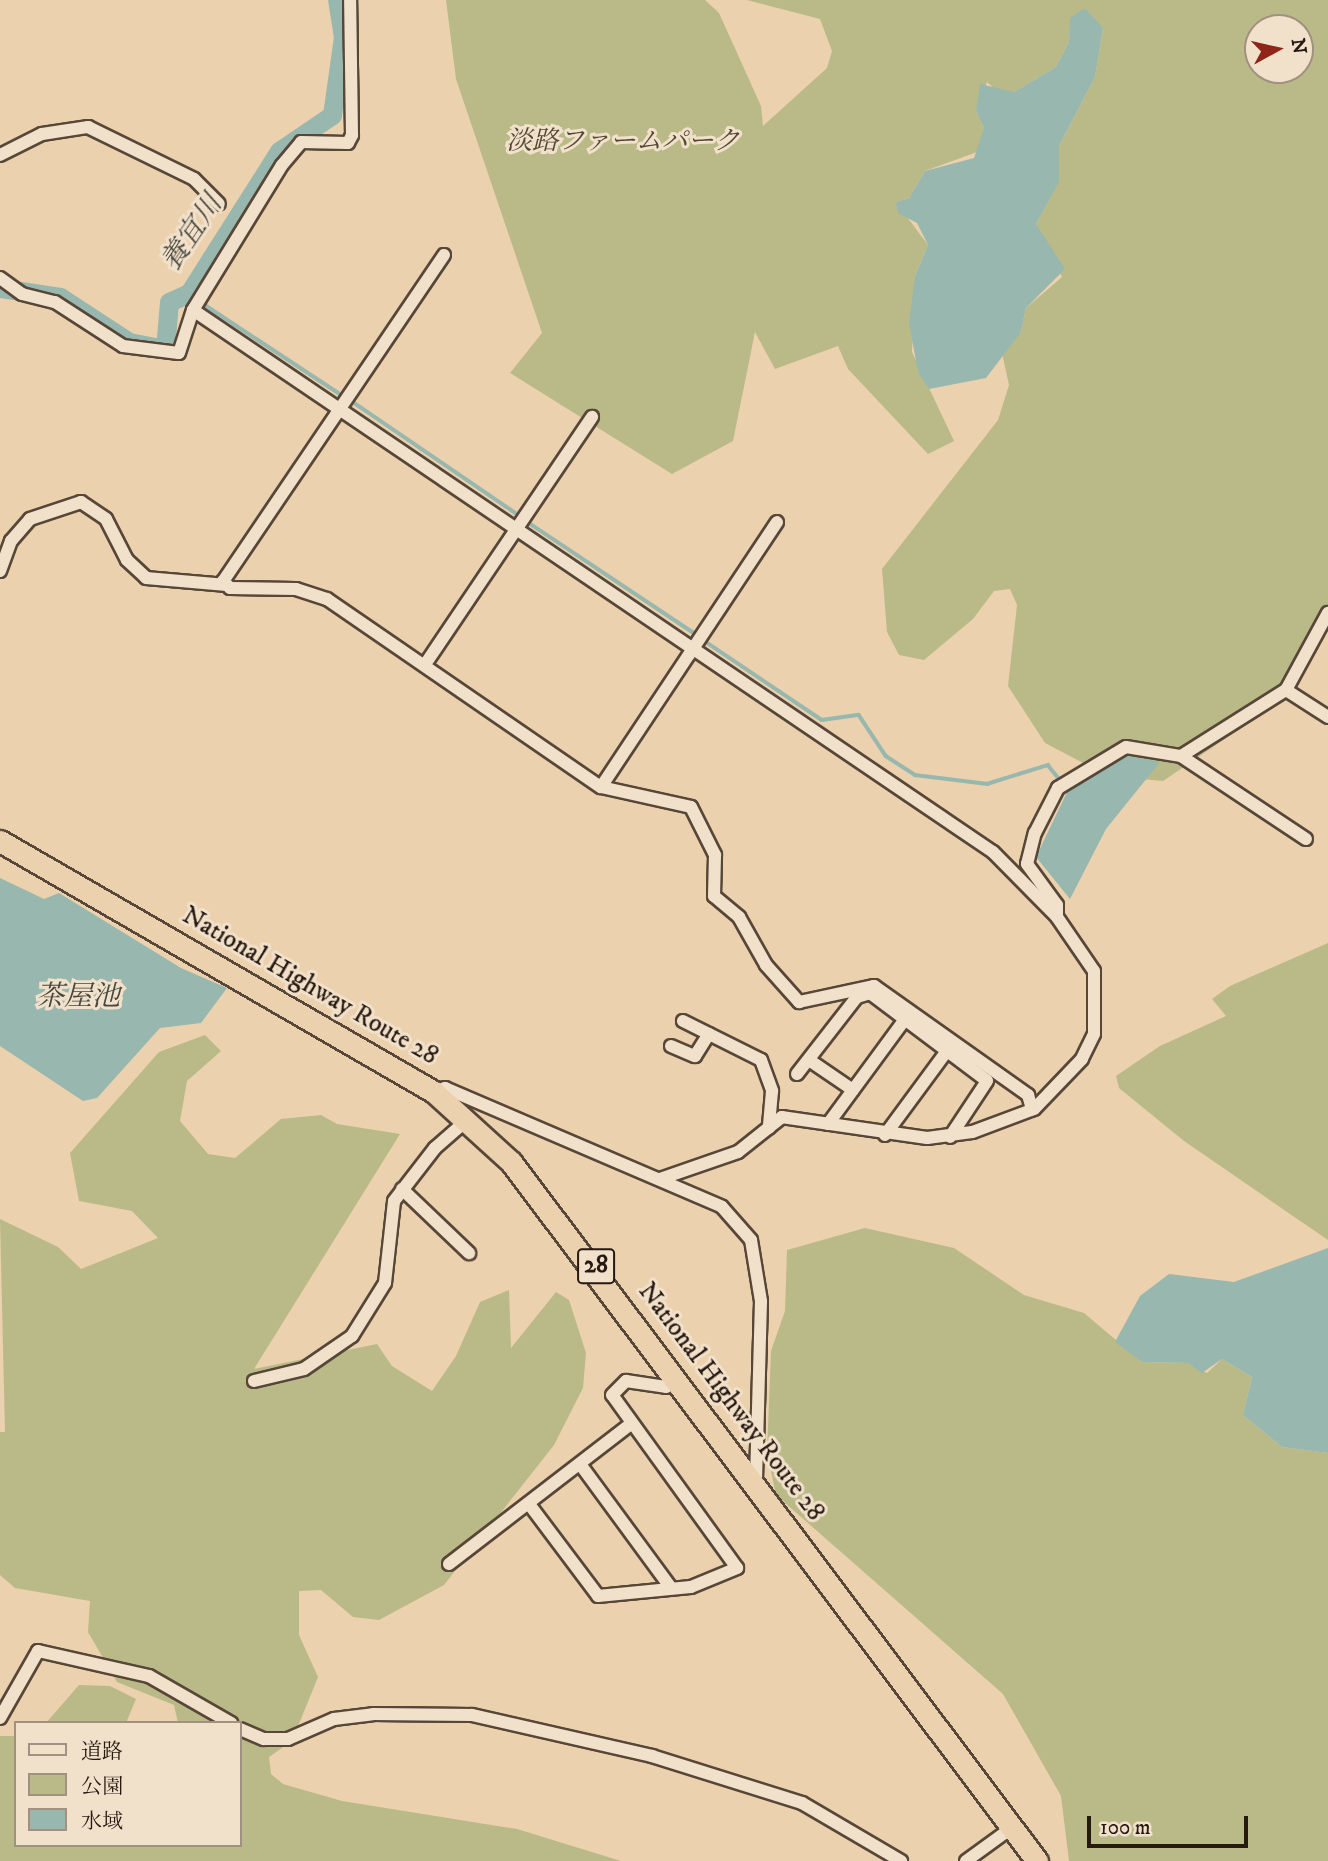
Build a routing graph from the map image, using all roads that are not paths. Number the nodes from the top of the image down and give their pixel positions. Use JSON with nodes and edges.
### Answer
{"nodes":[{"id":1,"x":350,"y":0,"type":"edge"},
{"id":2,"x":0,"y":155,"type":"edge"},
{"id":3,"x":219,"y":204,"type":"dead end"},
{"id":4,"x":444,"y":255,"type":"dead end"},
{"id":5,"x":6,"y":280,"type":"edge"},
{"id":6,"x":194,"y":308,"type":"junction"},
{"id":7,"x":343,"y":407,"type":"junction"},
{"id":8,"x":592,"y":417,"type":"dead end"},
{"id":9,"x":777,"y":522,"type":"dead end"},
{"id":10,"x":517,"y":527,"type":"junction"},
{"id":11,"x":0,"y":571,"type":"edge"},
{"id":12,"x":227,"y":584,"type":"junction"},
{"id":13,"x":1328,"y":613,"type":"edge"},
{"id":14,"x":694,"y":645,"type":"junction"},
{"id":15,"x":426,"y":663,"type":"junction"},
{"id":16,"x":1286,"y":690,"type":"junction"},
{"id":17,"x":1328,"y":717,"type":"edge"},
{"id":18,"x":1181,"y":756,"type":"junction"},
{"id":19,"x":601,"y":787,"type":"junction"},
{"id":20,"x":1306,"y":839,"type":"dead end"},
{"id":21,"x":0,"y":841,"type":"edge"},
{"id":22,"x":1057,"y":917,"type":"junction"},
{"id":23,"x":905,"y":1019,"type":"junction"},
{"id":24,"x":683,"y":1021,"type":"dead end"},
{"id":25,"x":709,"y":1034,"type":"junction"},
{"id":26,"x":671,"y":1046,"type":"dead end"},
{"id":27,"x":947,"y":1051,"type":"junction"},
{"id":28,"x":809,"y":1060,"type":"junction"},
{"id":29,"x":797,"y":1074,"type":"dead end"},
{"id":30,"x":853,"y":1090,"type":"junction"},
{"id":31,"x":434,"y":1092,"type":"junction"},
{"id":32,"x":1031,"y":1109,"type":"junction"},
{"id":33,"x":467,"y":1120,"type":"junction"},
{"id":34,"x":828,"y":1124,"type":"junction"},
{"id":35,"x":769,"y":1128,"type":"junction"},
{"id":36,"x":885,"y":1135,"type":"junction"},
{"id":37,"x":950,"y":1136,"type":"junction"},
{"id":38,"x":660,"y":1179,"type":"junction"},
{"id":39,"x":401,"y":1189,"type":"junction"},
{"id":40,"x":468,"y":1253,"type":"dead end"},
{"id":41,"x":254,"y":1381,"type":"dead end"},
{"id":42,"x":680,"y":1381,"type":"junction"},
{"id":43,"x":632,"y":1423,"type":"junction"},
{"id":44,"x":580,"y":1464,"type":"junction"},
{"id":45,"x":756,"y":1482,"type":"junction"},
{"id":46,"x":528,"y":1504,"type":"junction"},
{"id":47,"x":449,"y":1564,"type":"dead end"},
{"id":48,"x":671,"y":1588,"type":"junction"},
{"id":49,"x":0,"y":1718,"type":"edge"},
{"id":50,"x":228,"y":1721,"type":"edge"},
{"id":51,"x":242,"y":1730,"type":"edge"},
{"id":52,"x":1010,"y":1829,"type":"junction"},
{"id":53,"x":901,"y":1861,"type":"edge"},
{"id":54,"x":966,"y":1861,"type":"edge"},
{"id":55,"x":1037,"y":1861,"type":"edge"}],
"edges":[{"from":1,"to":6,"type":"street"},
{"from":2,"to":3,"type":"street"},
{"from":4,"to":7,"type":"street"},
{"from":5,"to":6,"type":"street"},
{"from":6,"to":7,"type":"street"},
{"from":7,"to":10,"type":"street"},
{"from":7,"to":12,"type":"street"},
{"from":8,"to":10,"type":"street"},
{"from":9,"to":14,"type":"street"},
{"from":10,"to":14,"type":"street"},
{"from":10,"to":15,"type":"street"},
{"from":11,"to":12,"type":"street"},
{"from":12,"to":15,"type":"street"},
{"from":13,"to":16,"type":"street"},
{"from":14,"to":19,"type":"street"},
{"from":14,"to":22,"type":"street"},
{"from":15,"to":19,"type":"street"},
{"from":16,"to":17,"type":"street"},
{"from":16,"to":18,"type":"street"},
{"from":18,"to":20,"type":"street"},
{"from":18,"to":22,"type":"street"},
{"from":19,"to":32,"type":"street"},
{"from":21,"to":31,"type":"highway","name":"National Highway Route 28","number":"28"},
{"from":22,"to":32,"type":"street"},
{"from":23,"to":27,"type":"street"},
{"from":23,"to":28,"type":"street"},
{"from":23,"to":30,"type":"street"},
{"from":24,"to":25,"type":"street"},
{"from":25,"to":26,"type":"street"},
{"from":25,"to":35,"type":"street"},
{"from":27,"to":36,"type":"street"},
{"from":27,"to":37,"type":"street"},
{"from":28,"to":29,"type":"street"},
{"from":28,"to":30,"type":"street"},
{"from":30,"to":34,"type":"street"},
{"from":31,"to":33,"type":"highway","name":"National Highway Route 28","number":"28"},
{"from":31,"to":38,"type":"street"},
{"from":32,"to":37,"type":"street"},
{"from":33,"to":39,"type":"street"},
{"from":33,"to":42,"type":"highway","name":"National Highway Route 28","number":"28"},
{"from":34,"to":35,"type":"street"},
{"from":34,"to":36,"type":"street"},
{"from":35,"to":38,"type":"street"},
{"from":36,"to":37,"type":"street"},
{"from":38,"to":45,"type":"street"},
{"from":39,"to":40,"type":"street"},
{"from":39,"to":41,"type":"street"},
{"from":42,"to":43,"type":"street"},
{"from":42,"to":45,"type":"highway","name":"National Highway Route 28","number":"28"},
{"from":43,"to":44,"type":"street"},
{"from":43,"to":48,"type":"street"},
{"from":44,"to":46,"type":"street"},
{"from":44,"to":48,"type":"street"},
{"from":45,"to":52,"type":"highway","name":"National Highway Route 28","number":"28"},
{"from":46,"to":47,"type":"street"},
{"from":46,"to":48,"type":"street"},
{"from":49,"to":50,"type":"street"},
{"from":51,"to":53,"type":"street"},
{"from":52,"to":54,"type":"street"},
{"from":52,"to":55,"type":"highway","name":"National Highway Route 28","number":"28"}]}
